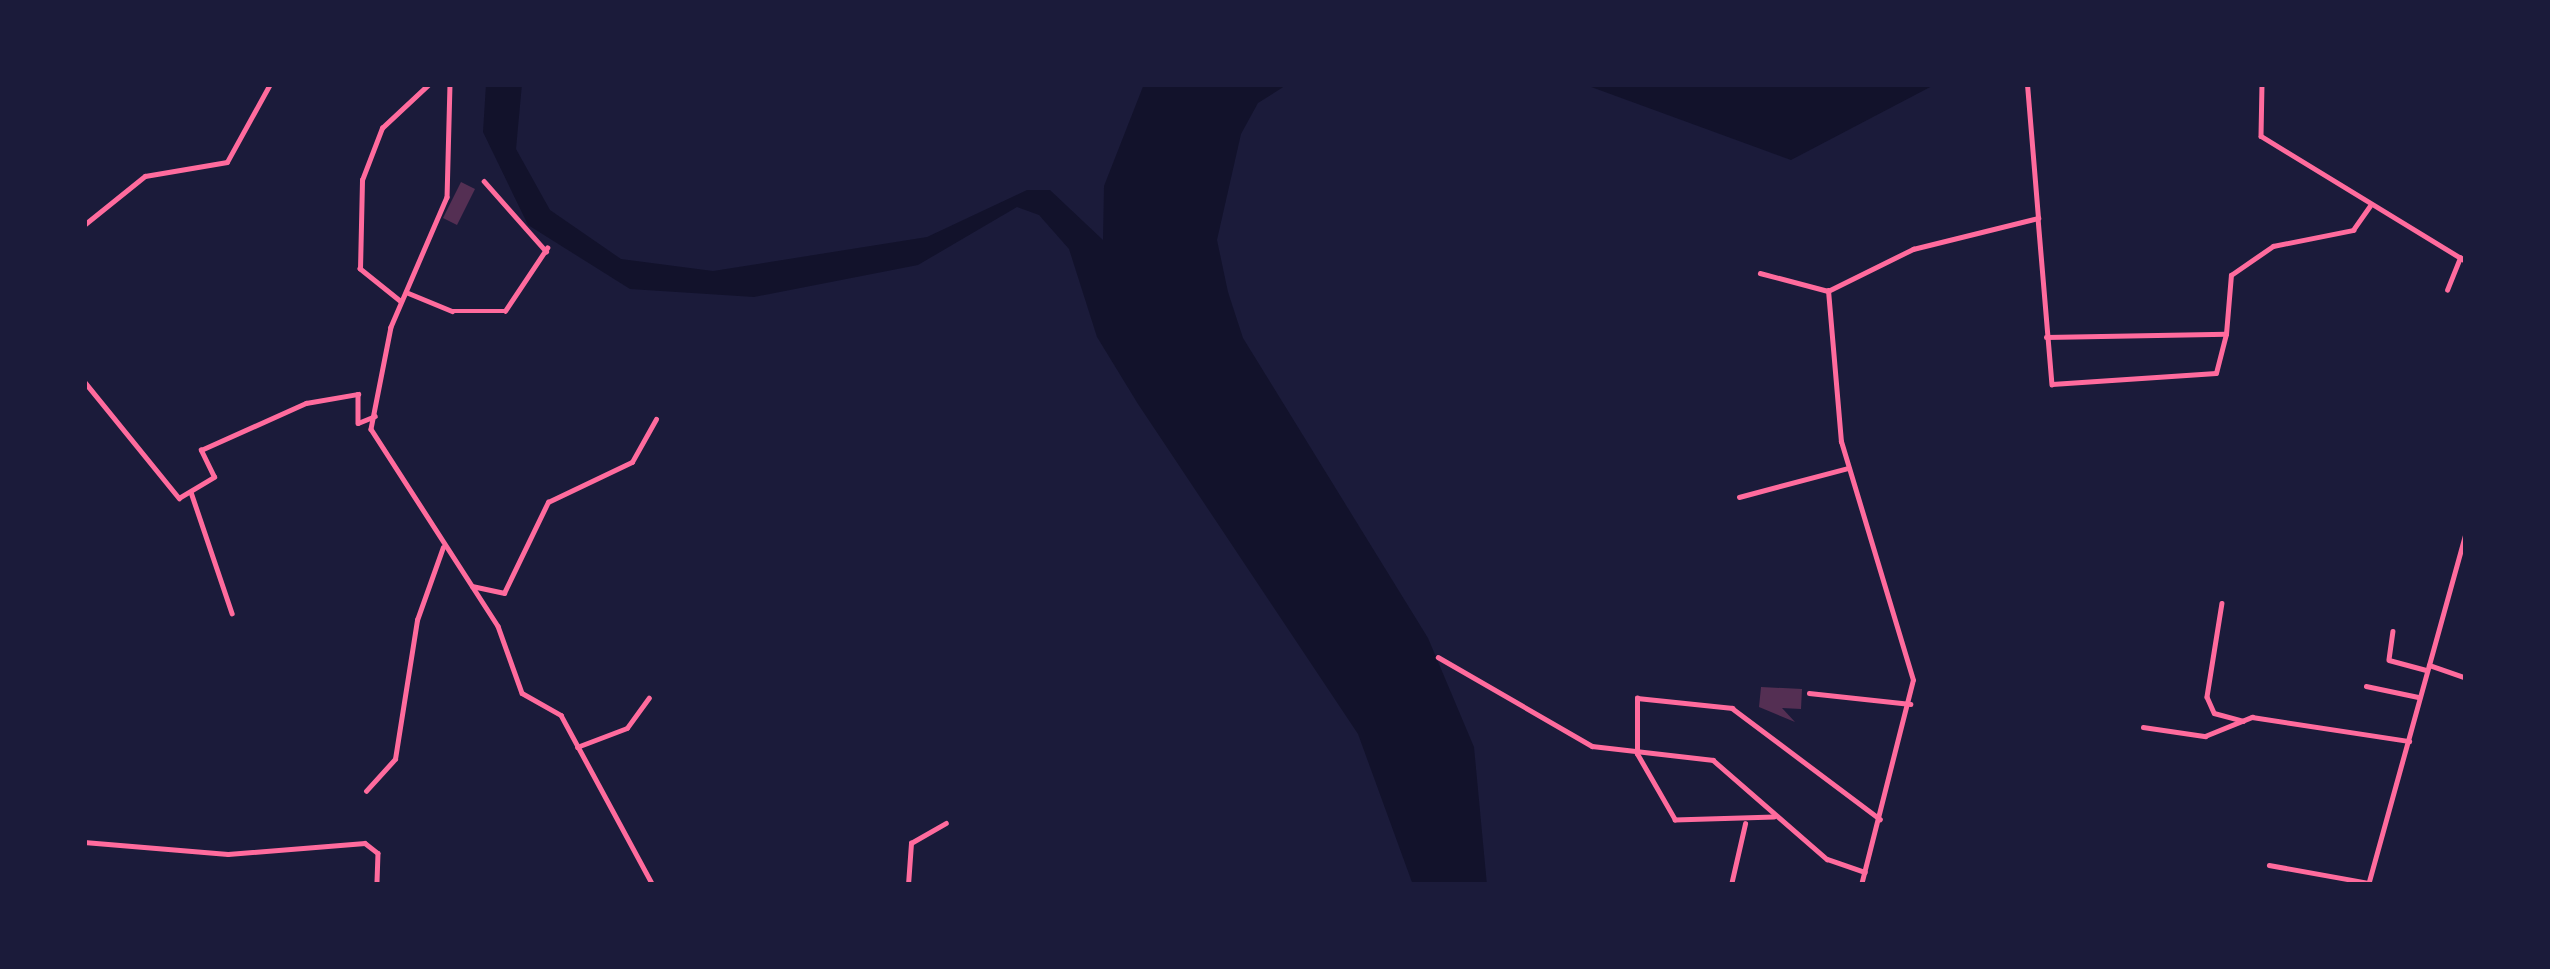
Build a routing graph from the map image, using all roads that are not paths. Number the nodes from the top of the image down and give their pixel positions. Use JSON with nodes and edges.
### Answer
{"nodes":[{"id":1,"x":270,"y":84,"type":"edge"},
{"id":2,"x":429,"y":84,"type":"edge"},
{"id":3,"x":450,"y":84,"type":"edge"},
{"id":4,"x":2027,"y":84,"type":"edge"},
{"id":5,"x":2261,"y":84,"type":"edge"},
{"id":6,"x":484,"y":181,"type":"dead end"},
{"id":7,"x":2370,"y":206,"type":"junction"},
{"id":8,"x":2038,"y":218,"type":"junction"},
{"id":9,"x":84,"y":225,"type":"edge"},
{"id":10,"x":2463,"y":259,"type":"edge"},
{"id":11,"x":1760,"y":273,"type":"dead end"},
{"id":12,"x":2447,"y":290,"type":"dead end"},
{"id":13,"x":1828,"y":291,"type":"junction"},
{"id":14,"x":406,"y":292,"type":"junction"},
{"id":15,"x":401,"y":302,"type":"junction"},
{"id":16,"x":2226,"y":334,"type":"junction"},
{"id":17,"x":2047,"y":337,"type":"junction"},
{"id":18,"x":84,"y":381,"type":"edge"},
{"id":19,"x":375,"y":416,"type":"junction"},
{"id":20,"x":656,"y":419,"type":"dead end"},
{"id":21,"x":1850,"y":468,"type":"junction"},
{"id":22,"x":191,"y":493,"type":"junction"},
{"id":23,"x":1739,"y":497,"type":"dead end"},
{"id":24,"x":2466,"y":532,"type":"edge"},
{"id":25,"x":443,"y":547,"type":"junction"},
{"id":26,"x":472,"y":586,"type":"junction"},
{"id":27,"x":2222,"y":603,"type":"dead end"},
{"id":28,"x":232,"y":614,"type":"dead end"},
{"id":29,"x":2393,"y":631,"type":"dead end"},
{"id":30,"x":1438,"y":657,"type":"dead end"},
{"id":31,"x":2428,"y":668,"type":"junction"},
{"id":32,"x":2466,"y":678,"type":"edge"},
{"id":33,"x":2366,"y":686,"type":"dead end"},
{"id":34,"x":1809,"y":693,"type":"dead end"},
{"id":35,"x":2418,"y":697,"type":"junction"},
{"id":36,"x":649,"y":698,"type":"dead end"},
{"id":37,"x":1911,"y":704,"type":"junction"},
{"id":38,"x":2243,"y":721,"type":"junction"},
{"id":39,"x":2143,"y":727,"type":"dead end"},
{"id":40,"x":2409,"y":741,"type":"junction"},
{"id":41,"x":577,"y":747,"type":"junction"},
{"id":42,"x":1637,"y":754,"type":"junction"},
{"id":43,"x":366,"y":791,"type":"dead end"},
{"id":44,"x":1774,"y":817,"type":"junction"},
{"id":45,"x":1880,"y":819,"type":"junction"},
{"id":46,"x":946,"y":824,"type":"dead end"},
{"id":47,"x":1744,"y":824,"type":"junction"},
{"id":48,"x":84,"y":842,"type":"edge"},
{"id":49,"x":2269,"y":865,"type":"dead end"},
{"id":50,"x":1864,"y":872,"type":"junction"},
{"id":51,"x":2369,"y":884,"type":"edge"},
{"id":52,"x":376,"y":885,"type":"edge"},
{"id":53,"x":653,"y":885,"type":"edge"},
{"id":54,"x":908,"y":885,"type":"edge"},
{"id":55,"x":1731,"y":885,"type":"edge"},
{"id":56,"x":1861,"y":885,"type":"edge"}],
"edges":[{"from":1,"to":9,"type":"street"},
{"from":2,"to":15,"type":"street"},
{"from":3,"to":14,"type":"street"},
{"from":4,"to":8,"type":"street"},
{"from":5,"to":7,"type":"street"},
{"from":6,"to":14,"type":"street"},
{"from":7,"to":10,"type":"street"},
{"from":7,"to":16,"type":"street"},
{"from":8,"to":13,"type":"street"},
{"from":8,"to":17,"type":"street"},
{"from":10,"to":12,"type":"street"},
{"from":11,"to":13,"type":"street"},
{"from":13,"to":21,"type":"street"},
{"from":14,"to":15,"type":"street"},
{"from":15,"to":19,"type":"street"},
{"from":16,"to":17,"type":"street"},
{"from":16,"to":17,"type":"street"},
{"from":18,"to":22,"type":"street"},
{"from":19,"to":22,"type":"street"},
{"from":19,"to":25,"type":"street"},
{"from":20,"to":26,"type":"street"},
{"from":21,"to":23,"type":"street"},
{"from":21,"to":37,"type":"street"},
{"from":22,"to":28,"type":"street"},
{"from":24,"to":31,"type":"street"},
{"from":25,"to":26,"type":"street"},
{"from":25,"to":43,"type":"street"},
{"from":26,"to":41,"type":"street"},
{"from":27,"to":38,"type":"street"},
{"from":29,"to":31,"type":"street"},
{"from":30,"to":42,"type":"street"},
{"from":31,"to":32,"type":"street"},
{"from":31,"to":35,"type":"street"},
{"from":33,"to":35,"type":"street"},
{"from":34,"to":37,"type":"street"},
{"from":35,"to":40,"type":"street"},
{"from":36,"to":41,"type":"street"},
{"from":37,"to":45,"type":"street"},
{"from":38,"to":39,"type":"street"},
{"from":38,"to":40,"type":"street"},
{"from":40,"to":51,"type":"street"},
{"from":41,"to":53,"type":"street"},
{"from":42,"to":44,"type":"street"},
{"from":42,"to":45,"type":"street"},
{"from":42,"to":47,"type":"street"},
{"from":44,"to":47,"type":"street"},
{"from":44,"to":50,"type":"street"},
{"from":45,"to":50,"type":"street"},
{"from":46,"to":54,"type":"street"},
{"from":47,"to":55,"type":"street"},
{"from":48,"to":52,"type":"street"},
{"from":49,"to":51,"type":"street"},
{"from":50,"to":56,"type":"street"}]}
